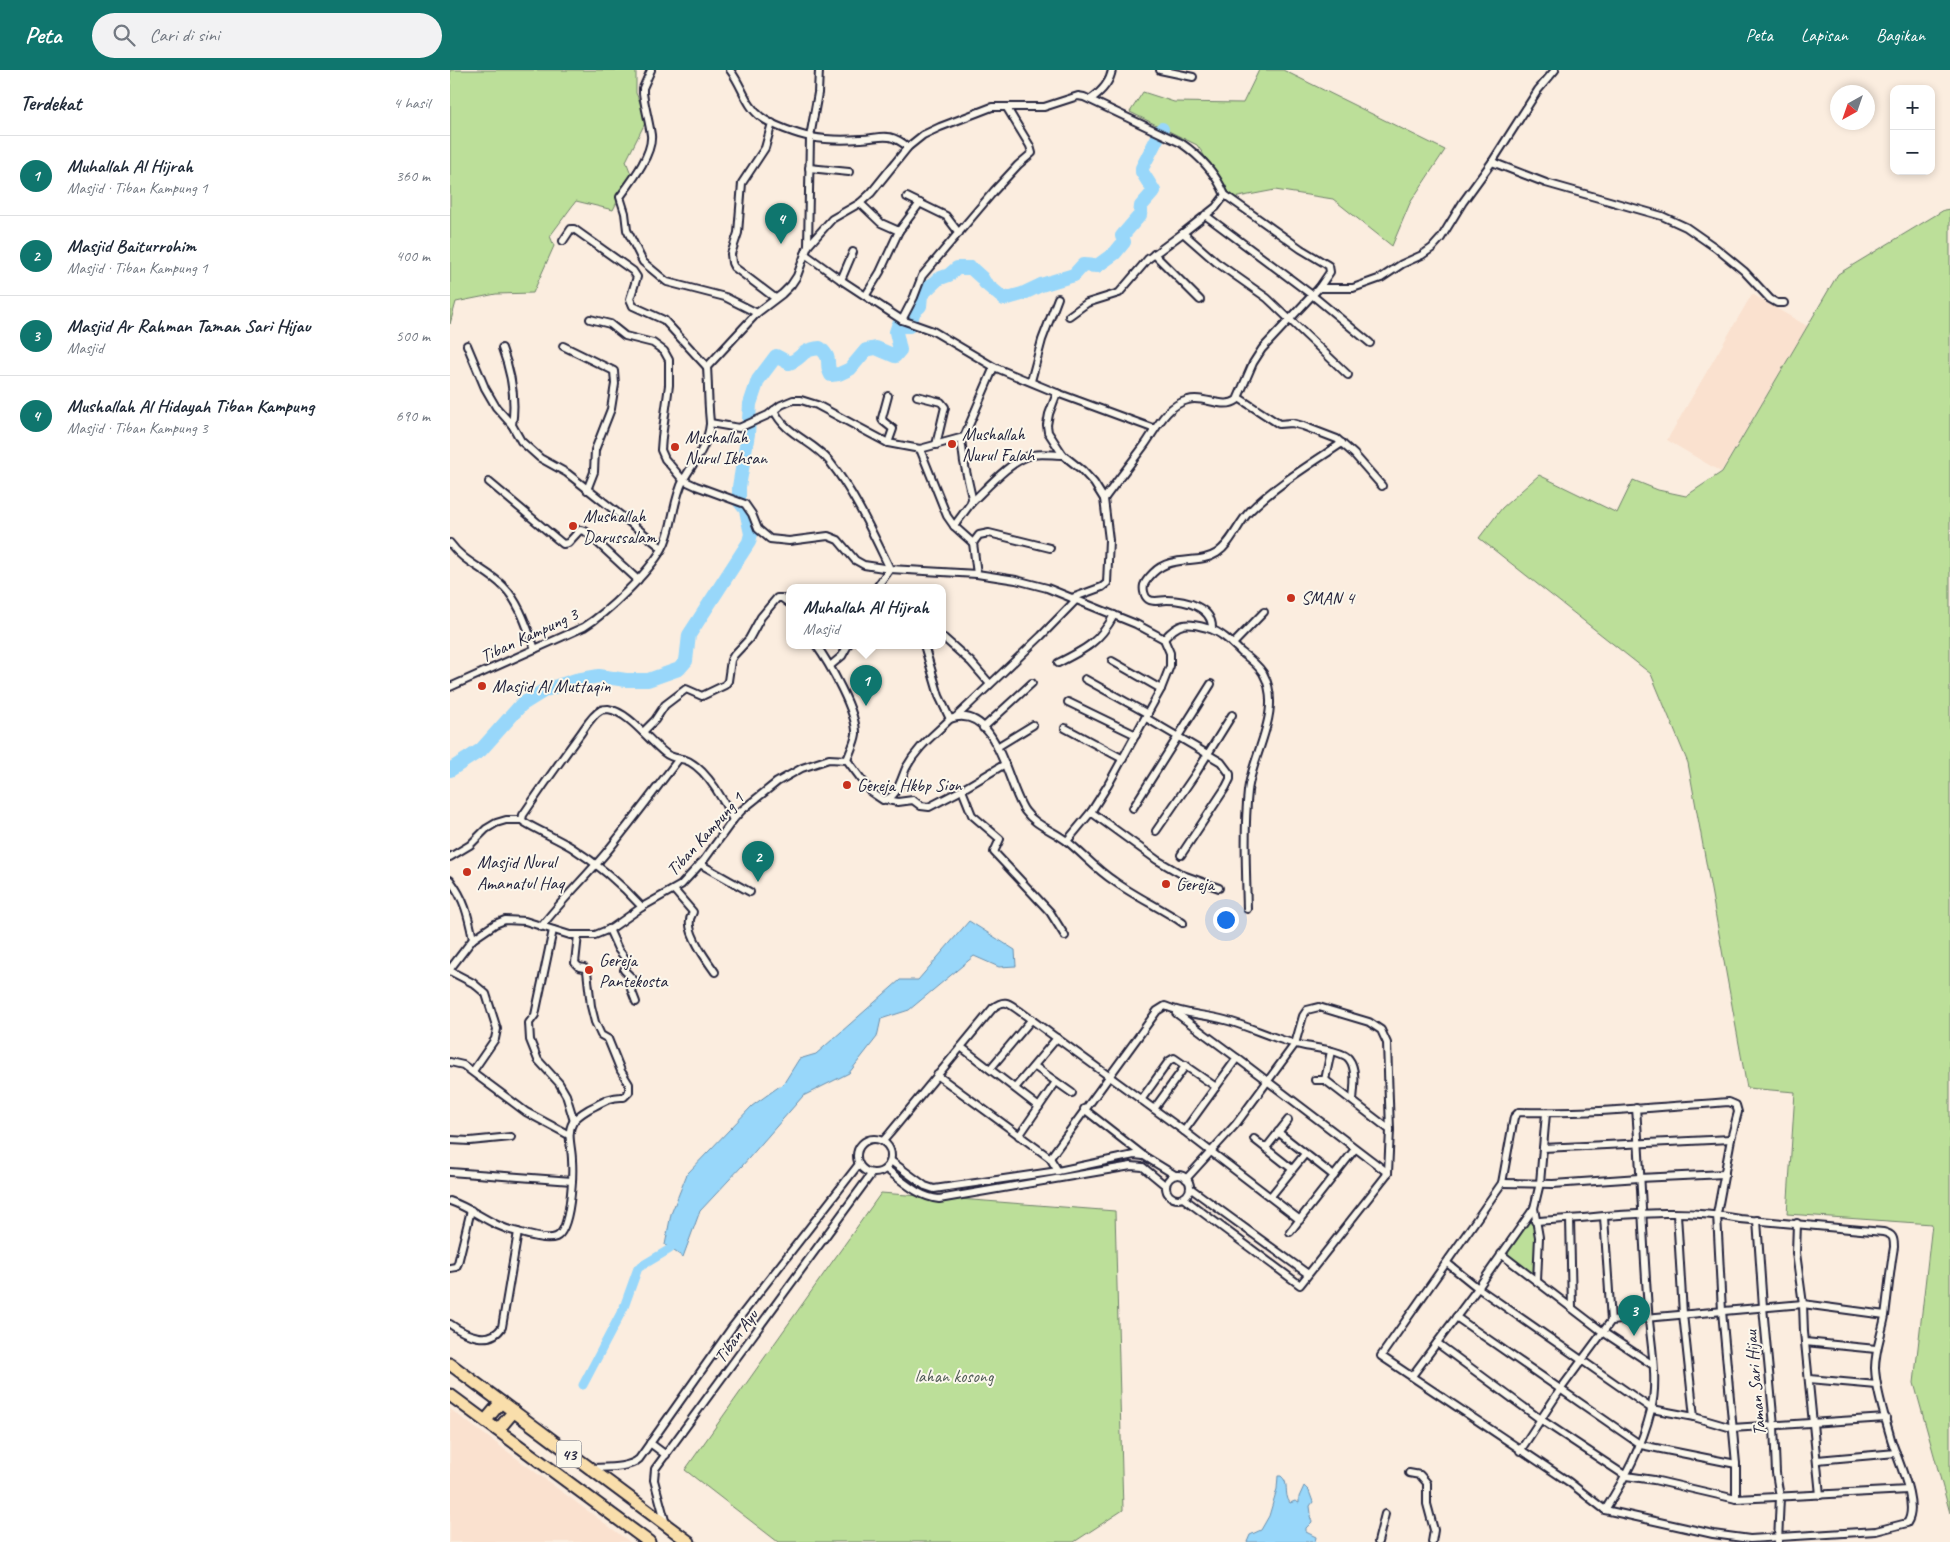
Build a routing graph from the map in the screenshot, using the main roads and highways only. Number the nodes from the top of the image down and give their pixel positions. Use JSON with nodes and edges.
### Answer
{"nodes":[{"id":1,"x":450,"y":1364,"type":"edge"},
{"id":2,"x":450,"y":1395,"type":"edge"},
{"id":3,"x":501,"y":1402,"type":"junction"},
{"id":4,"x":514,"y":1412,"type":"junction"},
{"id":5,"x":486,"y":1420,"type":"junction"},
{"id":6,"x":498,"y":1430,"type":"junction"},
{"id":7,"x":650,"y":1542,"type":"edge"},
{"id":8,"x":689,"y":1542,"type":"edge"}],
"edges":[{"from":1,"to":3,"type":"highway","number":"43"},
{"from":2,"to":5,"type":"highway","number":"43"},
{"from":3,"to":4,"type":"highway","number":"43"},
{"from":3,"to":5,"type":"highway"},
{"from":4,"to":6,"type":"highway"},
{"from":4,"to":8,"type":"highway","number":"43"},
{"from":5,"to":6,"type":"highway","number":"43"},
{"from":6,"to":7,"type":"highway","number":"43"}]}
